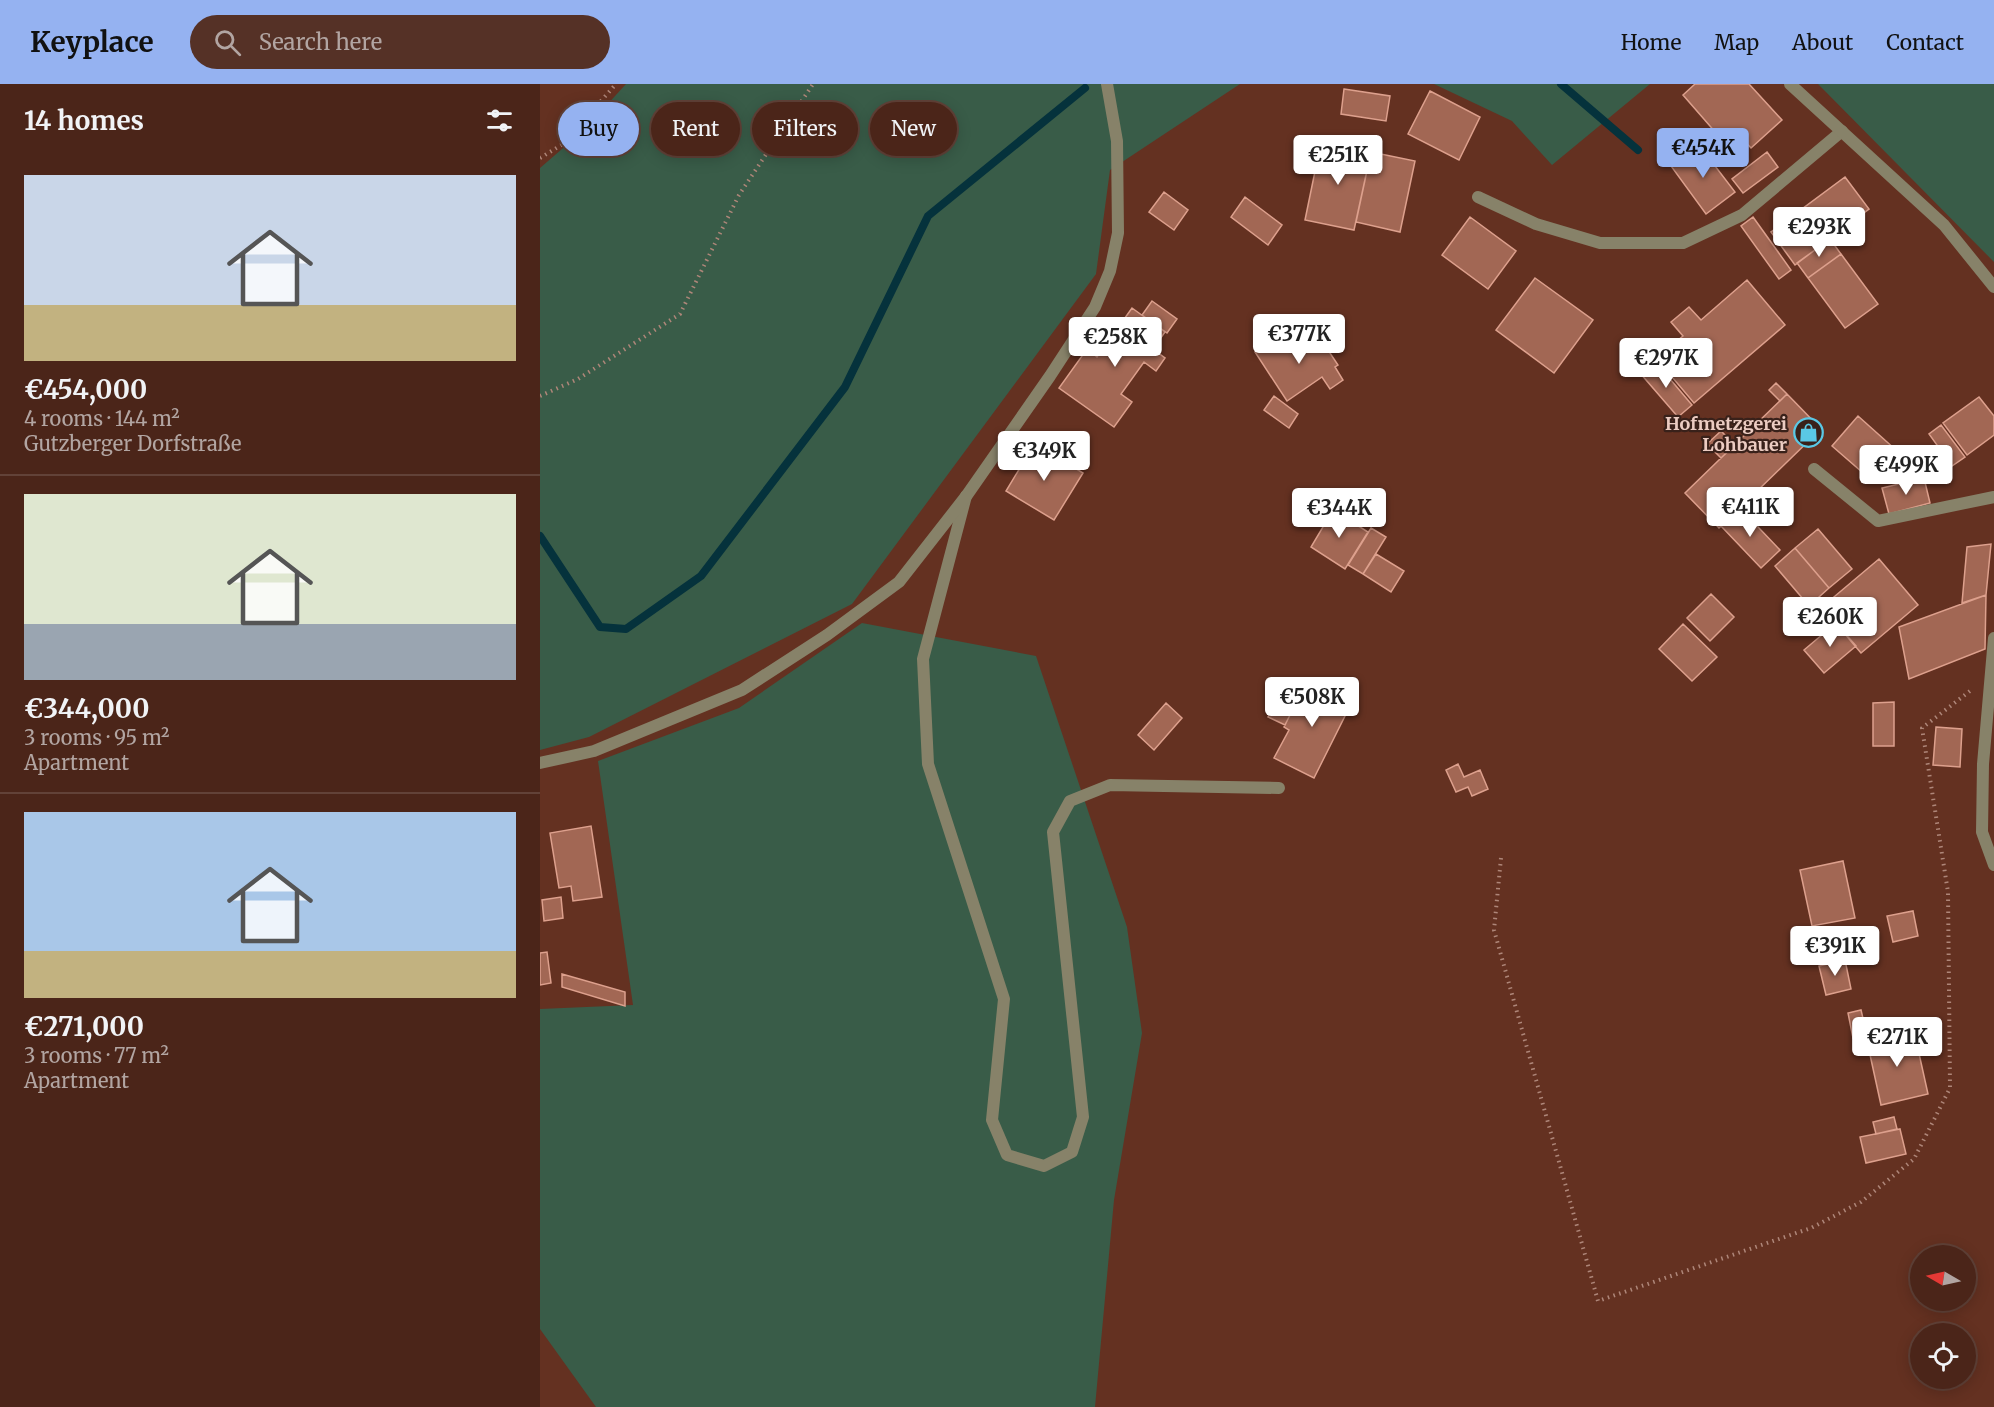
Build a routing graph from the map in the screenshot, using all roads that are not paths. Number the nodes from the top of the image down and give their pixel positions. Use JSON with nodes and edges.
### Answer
{"nodes":[{"id":1,"x":1107,"y":84,"type":"edge"},
{"id":2,"x":1790,"y":84,"type":"edge"},
{"id":3,"x":1842,"y":130,"type":"junction"},
{"id":4,"x":1478,"y":197,"type":"dead end"},
{"id":5,"x":1994,"y":287,"type":"edge"},
{"id":6,"x":1814,"y":469,"type":"dead end"},
{"id":7,"x":967,"y":495,"type":"junction"},
{"id":8,"x":1994,"y":497,"type":"edge"},
{"id":9,"x":1994,"y":638,"type":"edge"},
{"id":10,"x":540,"y":763,"type":"edge"},
{"id":11,"x":1279,"y":788,"type":"dead end"},
{"id":12,"x":1994,"y":865,"type":"edge"}],
"edges":[{"from":1,"to":7,"type":"street"},
{"from":2,"to":3,"type":"street"},
{"from":3,"to":4,"type":"street"},
{"from":3,"to":5,"type":"street"},
{"from":6,"to":8,"type":"street"},
{"from":7,"to":10,"type":"street"},
{"from":7,"to":11,"type":"street"},
{"from":9,"to":12,"type":"street"}]}
